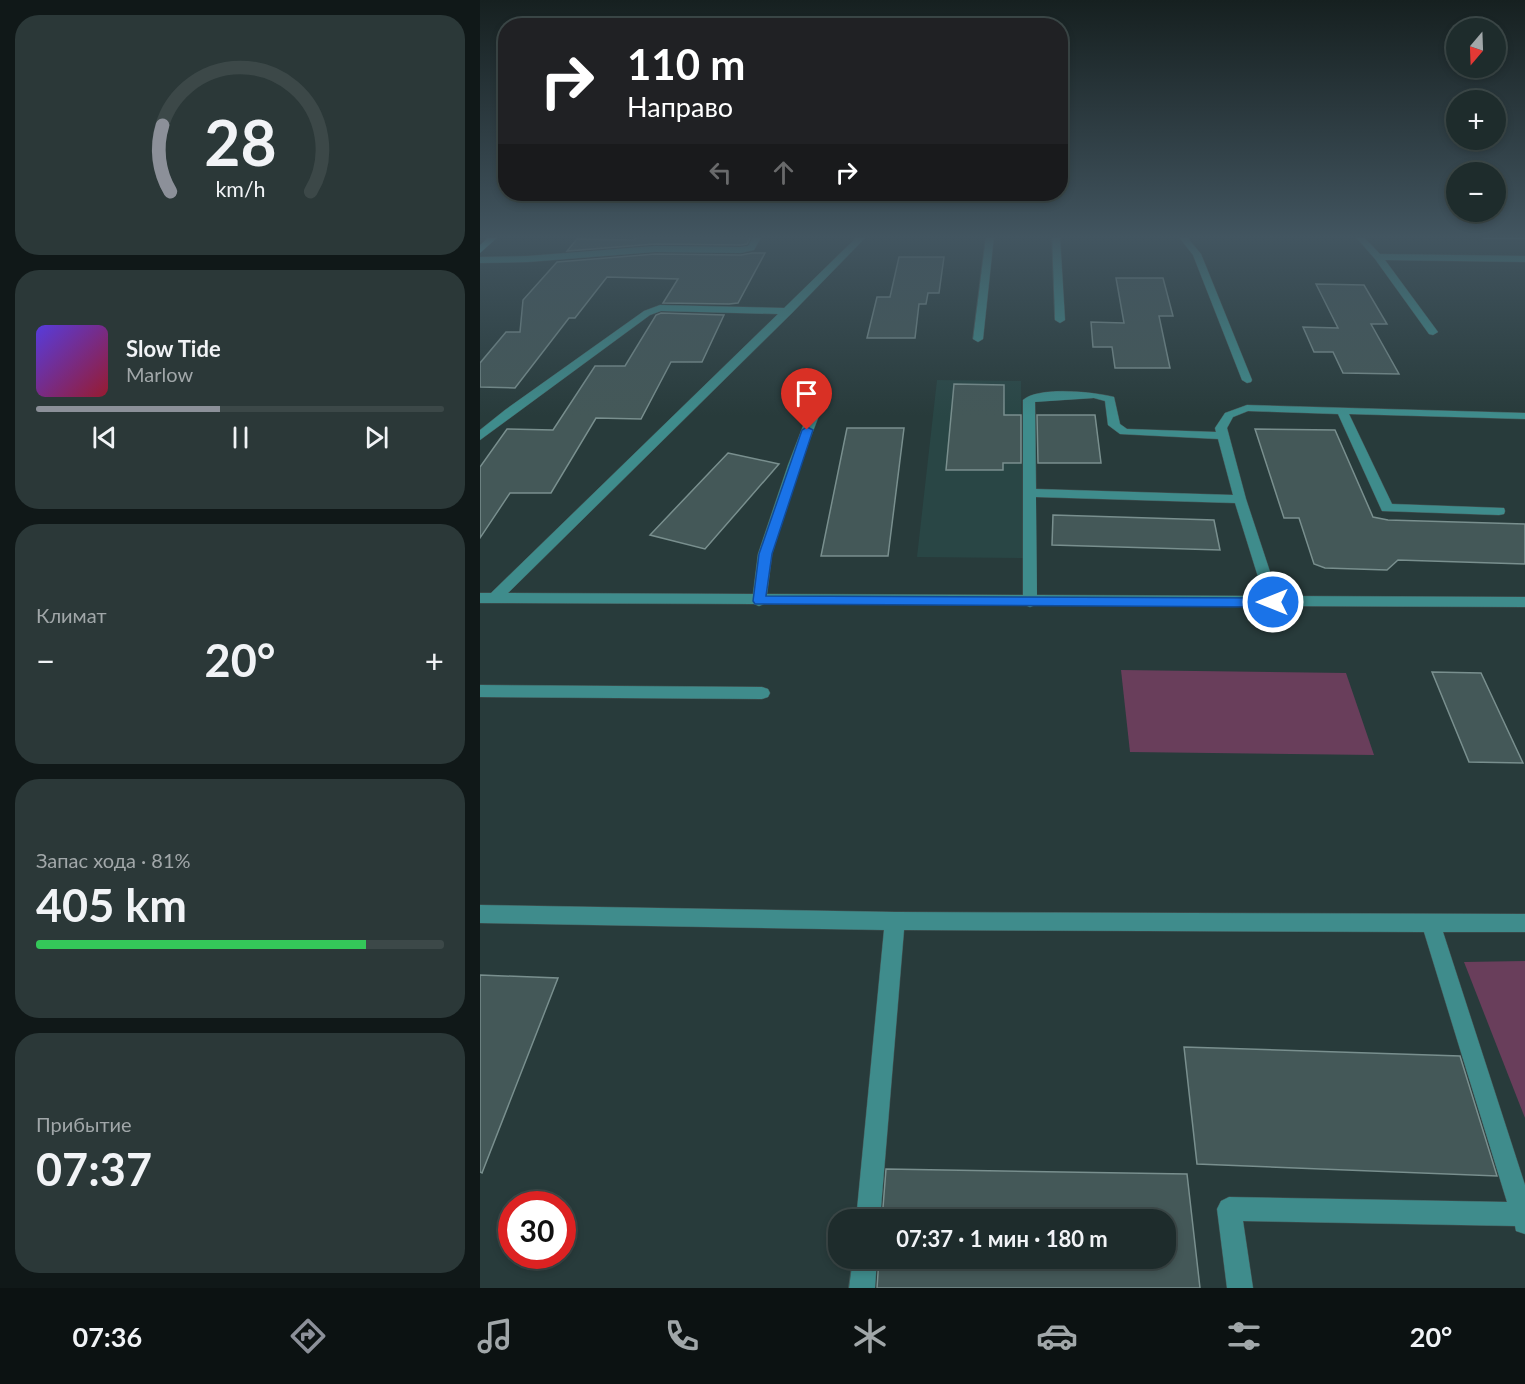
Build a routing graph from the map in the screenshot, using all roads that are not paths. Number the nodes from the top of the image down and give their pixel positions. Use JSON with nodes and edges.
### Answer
{"nodes":[{"id":1,"x":804,"y":296,"type":"edge"},
{"id":2,"x":983,"y":296,"type":"edge"},
{"id":3,"x":1059,"y":296,"type":"edge"},
{"id":4,"x":1214,"y":296,"type":"edge"},
{"id":5,"x":1406,"y":296,"type":"edge"},
{"id":6,"x":789,"y":311,"type":"junction"},
{"id":7,"x":1060,"y":320,"type":"dead end"},
{"id":8,"x":1432,"y":332,"type":"dead end"},
{"id":9,"x":978,"y":339,"type":"dead end"},
{"id":10,"x":1247,"y":380,"type":"dead end"},
{"id":11,"x":1342,"y":411,"type":"junction"},
{"id":12,"x":814,"y":412,"type":"dead end"},
{"id":13,"x":1525,"y":416,"type":"edge"},
{"id":14,"x":480,"y":436,"type":"edge"},
{"id":15,"x":1223,"y":436,"type":"junction"},
{"id":16,"x":1031,"y":493,"type":"junction"},
{"id":17,"x":1240,"y":499,"type":"junction"},
{"id":18,"x":1499,"y":511,"type":"dead end"},
{"id":19,"x":496,"y":597,"type":"junction"},
{"id":20,"x":480,"y":598,"type":"edge"},
{"id":21,"x":759,"y":601,"type":"junction"},
{"id":22,"x":1030,"y":602,"type":"junction"},
{"id":23,"x":1273,"y":602,"type":"junction"},
{"id":24,"x":1525,"y":602,"type":"edge"},
{"id":25,"x":480,"y":691,"type":"edge"},
{"id":26,"x":762,"y":693,"type":"dead end"},
{"id":27,"x":480,"y":914,"type":"edge"},
{"id":28,"x":895,"y":921,"type":"junction"},
{"id":29,"x":1525,"y":923,"type":"edge"},
{"id":30,"x":1431,"y":924,"type":"junction"},
{"id":31,"x":869,"y":1209,"type":"edge"},
{"id":32,"x":1524,"y":1218,"type":"edge"},
{"id":33,"x":864,"y":1269,"type":"edge"},
{"id":34,"x":862,"y":1288,"type":"edge"},
{"id":35,"x":1240,"y":1288,"type":"edge"}],
"edges":[{"from":1,"to":6,"type":"street"},
{"from":2,"to":9,"type":"street"},
{"from":3,"to":7,"type":"street"},
{"from":4,"to":10,"type":"street"},
{"from":5,"to":8,"type":"street"},
{"from":6,"to":14,"type":"street"},
{"from":6,"to":19,"type":"street"},
{"from":11,"to":13,"type":"street"},
{"from":11,"to":15,"type":"street"},
{"from":11,"to":18,"type":"street"},
{"from":12,"to":21,"type":"street"},
{"from":15,"to":16,"type":"street"},
{"from":15,"to":17,"type":"street"},
{"from":16,"to":17,"type":"street"},
{"from":16,"to":22,"type":"street"},
{"from":17,"to":23,"type":"street"},
{"from":19,"to":20,"type":"street"},
{"from":19,"to":21,"type":"street"},
{"from":21,"to":22,"type":"street"},
{"from":22,"to":23,"type":"street"},
{"from":23,"to":24,"type":"street"},
{"from":25,"to":26,"type":"street"},
{"from":27,"to":28,"type":"street"},
{"from":28,"to":30,"type":"street"},
{"from":28,"to":31,"type":"street"},
{"from":29,"to":30,"type":"street"},
{"from":30,"to":32,"type":"street"},
{"from":32,"to":35,"type":"street"},
{"from":33,"to":34,"type":"street"}]}
